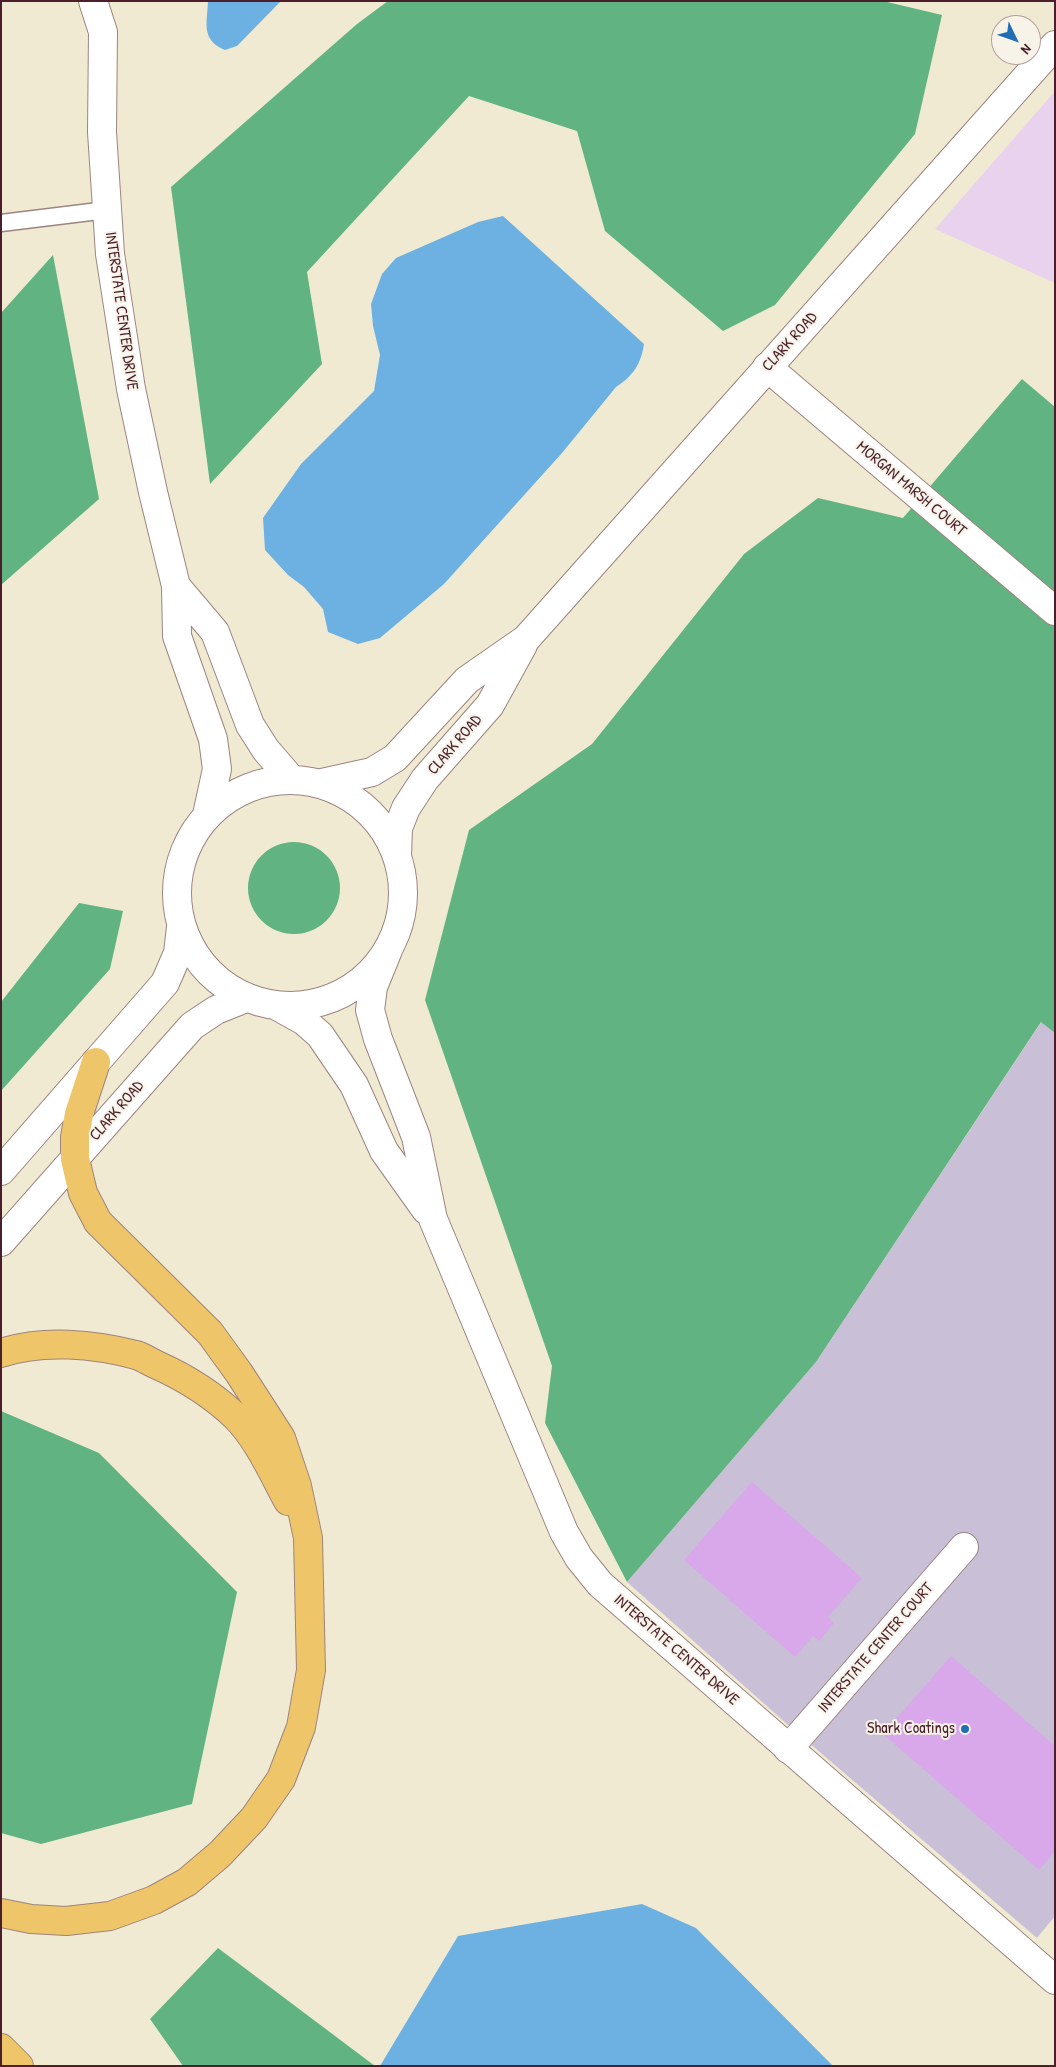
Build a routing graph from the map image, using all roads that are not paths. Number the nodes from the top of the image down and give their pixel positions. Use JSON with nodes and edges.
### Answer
{"nodes":[{"id":1,"x":93,"y":1,"type":"edge"},
{"id":2,"x":115,"y":1,"type":"edge"},
{"id":3,"x":103,"y":32,"type":"junction"},
{"id":4,"x":1055,"y":45,"type":"edge"},
{"id":5,"x":107,"y":210,"type":"junction"},
{"id":6,"x":1,"y":223,"type":"edge"},
{"id":7,"x":767,"y":367,"type":"junction"},
{"id":8,"x":176,"y":586,"type":"junction"},
{"id":9,"x":1055,"y":611,"type":"edge"},
{"id":10,"x":526,"y":639,"type":"junction"},
{"id":11,"x":292,"y":779,"type":"junction"},
{"id":12,"x":322,"y":783,"type":"junction"},
{"id":13,"x":207,"y":815,"type":"junction"},
{"id":14,"x":397,"y":856,"type":"junction"},
{"id":15,"x":181,"y":927,"type":"junction"},
{"id":16,"x":388,"y":950,"type":"junction"},
{"id":17,"x":246,"y":998,"type":"junction"},
{"id":18,"x":277,"y":1006,"type":"junction"},
{"id":19,"x":96,"y":1062,"type":"junction"},
{"id":20,"x":76,"y":1159,"type":"junction"},
{"id":21,"x":1,"y":1171,"type":"edge"},
{"id":22,"x":433,"y":1219,"type":"junction"},
{"id":23,"x":1,"y":1242,"type":"edge"},
{"id":24,"x":1,"y":1353,"type":"edge"},
{"id":25,"x":308,"y":1538,"type":"junction"},
{"id":26,"x":964,"y":1547,"type":"dead end"},
{"id":27,"x":788,"y":1749,"type":"junction"},
{"id":28,"x":1,"y":1913,"type":"edge"},
{"id":29,"x":1055,"y":1980,"type":"edge"},
{"id":30,"x":1,"y":2048,"type":"edge"},
{"id":31,"x":19,"y":2066,"type":"edge"}],
"edges":[{"from":1,"to":3,"type":"street","name":"INTERSTATE CENTER DRIVE"},
{"from":2,"to":3,"type":"street","name":"INTERSTATE CENTER DRIVE"},
{"from":3,"to":5,"type":"street","name":"INTERSTATE CENTER DRIVE"},
{"from":4,"to":7,"type":"street","name":"CLARK ROAD"},
{"from":5,"to":6,"type":"lane"},
{"from":5,"to":8,"type":"street","name":"INTERSTATE CENTER DRIVE"},
{"from":7,"to":9,"type":"street","name":"MORGAN MARSH COURT"},
{"from":7,"to":10,"type":"street","name":"CLARK ROAD"},
{"from":8,"to":11,"type":"street","name":"INTERSTATE CENTER DRIVE"},
{"from":8,"to":13,"type":"street","name":"INTERSTATE CENTER DRIVE"},
{"from":10,"to":12,"type":"street","name":"CLARK ROAD"},
{"from":10,"to":14,"type":"street","name":"CLARK ROAD"},
{"from":11,"to":12,"type":"street"},
{"from":11,"to":13,"type":"street"},
{"from":12,"to":14,"type":"street"},
{"from":13,"to":15,"type":"street"},
{"from":14,"to":16,"type":"street","name":"INTERSTATE CENTER DRIVE"},
{"from":15,"to":17,"type":"street"},
{"from":15,"to":19,"type":"street"},
{"from":16,"to":18,"type":"street"},
{"from":16,"to":22,"type":"street","name":"INTERSTATE CENTER DRIVE"},
{"from":17,"to":18,"type":"street"},
{"from":17,"to":20,"type":"street","name":"CLARK ROAD"},
{"from":18,"to":22,"type":"street","name":"INTERSTATE CENTER DRIVE"},
{"from":19,"to":20,"type":"highway"},
{"from":19,"to":21,"type":"street"},
{"from":20,"to":23,"type":"street","name":"CLARK ROAD"},
{"from":20,"to":25,"type":"highway"},
{"from":22,"to":27,"type":"street","name":"INTERSTATE CENTER DRIVE"},
{"from":24,"to":25,"type":"highway"},
{"from":25,"to":28,"type":"highway"},
{"from":26,"to":27,"type":"street","name":"INTERSTATE CENTER COURT"},
{"from":27,"to":29,"type":"street","name":"INTERSTATE CENTER DRIVE"},
{"from":30,"to":31,"type":"highway"}]}
